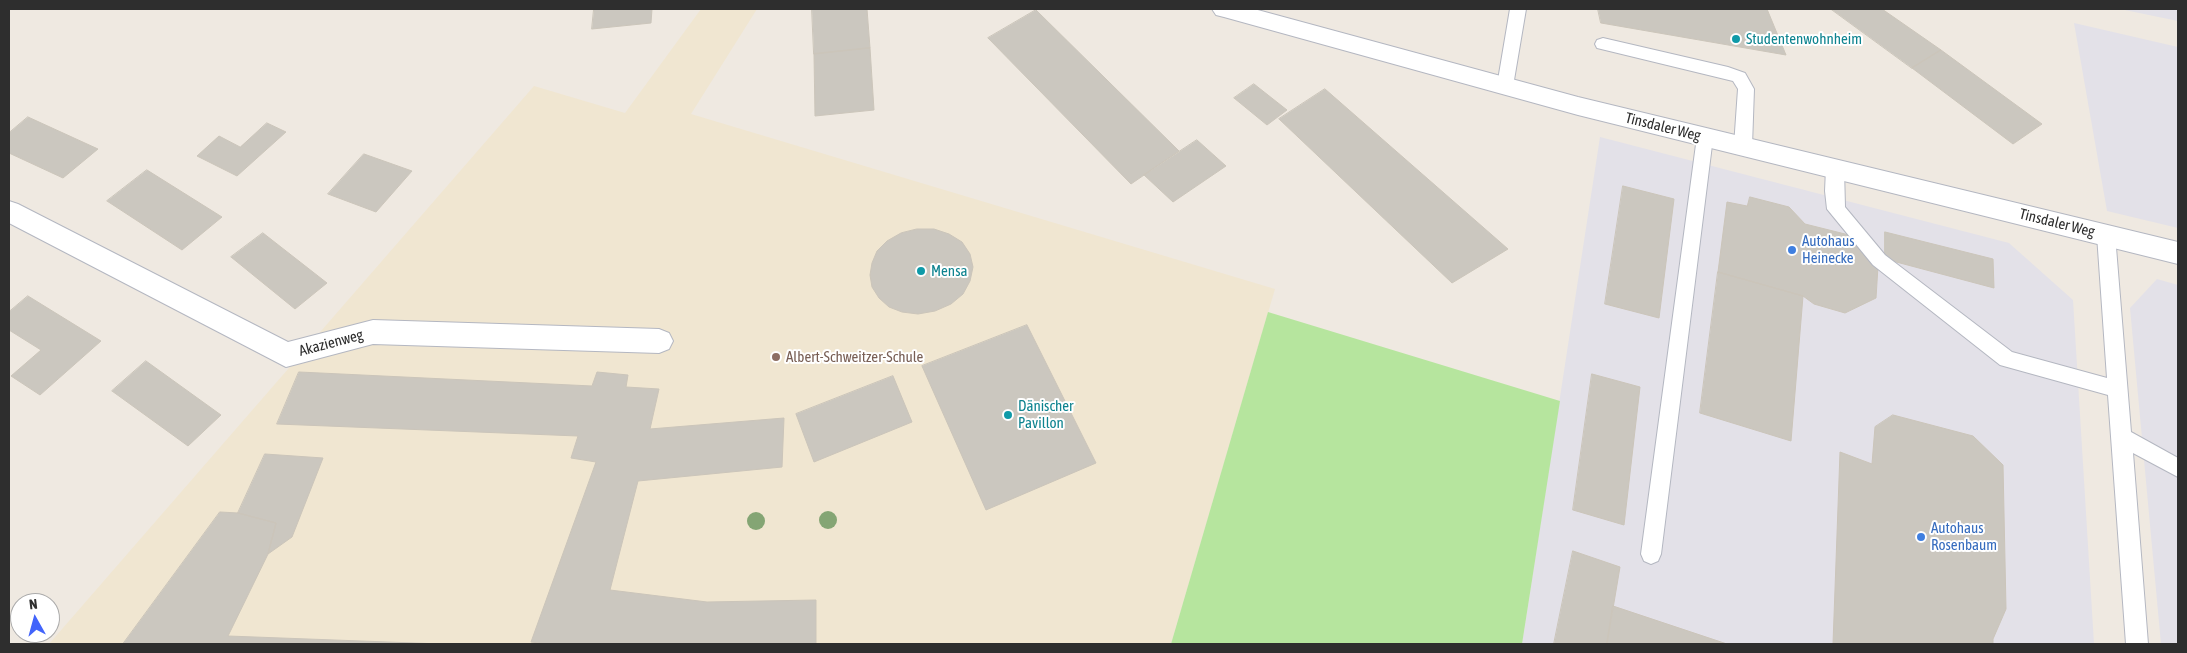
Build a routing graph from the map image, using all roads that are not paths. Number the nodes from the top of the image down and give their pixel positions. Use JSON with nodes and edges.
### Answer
{"nodes":[{"id":1,"x":1224,"y":9,"type":"edge"},
{"id":2,"x":1518,"y":9,"type":"edge"},
{"id":3,"x":1250,"y":12,"type":"edge"},
{"id":4,"x":1603,"y":44,"type":"dead end"},
{"id":5,"x":1505,"y":86,"type":"junction"},
{"id":6,"x":1705,"y":137,"type":"junction"},
{"id":7,"x":1743,"y":146,"type":"junction"},
{"id":8,"x":1835,"y":169,"type":"junction"},
{"id":9,"x":9,"y":210,"type":"edge"},
{"id":10,"x":2106,"y":235,"type":"junction"},
{"id":11,"x":2178,"y":253,"type":"edge"},
{"id":12,"x":659,"y":341,"type":"dead end"},
{"id":13,"x":2118,"y":389,"type":"junction"},
{"id":14,"x":2121,"y":437,"type":"junction"},
{"id":15,"x":2178,"y":468,"type":"edge"},
{"id":16,"x":1652,"y":554,"type":"dead end"},
{"id":17,"x":2137,"y":644,"type":"edge"}],
"edges":[{"from":1,"to":3,"type":"street","name":"Tinsdaler Weg"},
{"from":2,"to":5,"type":"lane"},
{"from":3,"to":5,"type":"street","name":"Tinsdaler Weg"},
{"from":4,"to":7,"type":"lane"},
{"from":5,"to":6,"type":"street","name":"Tinsdaler Weg"},
{"from":6,"to":7,"type":"street","name":"Tinsdaler Weg"},
{"from":6,"to":16,"type":"lane"},
{"from":7,"to":8,"type":"street","name":"Tinsdaler Weg"},
{"from":8,"to":10,"type":"street","name":"Tinsdaler Weg"},
{"from":8,"to":13,"type":"lane"},
{"from":9,"to":12,"type":"street","name":"Akazienweg"},
{"from":10,"to":11,"type":"street","name":"Tinsdaler Weg"},
{"from":10,"to":13,"type":"lane","name":"Tinsdaler Weg"},
{"from":13,"to":14,"type":"lane","name":"Tinsdaler Weg"},
{"from":14,"to":15,"type":"lane"},
{"from":14,"to":17,"type":"lane","name":"Tinsdaler Weg"}]}
